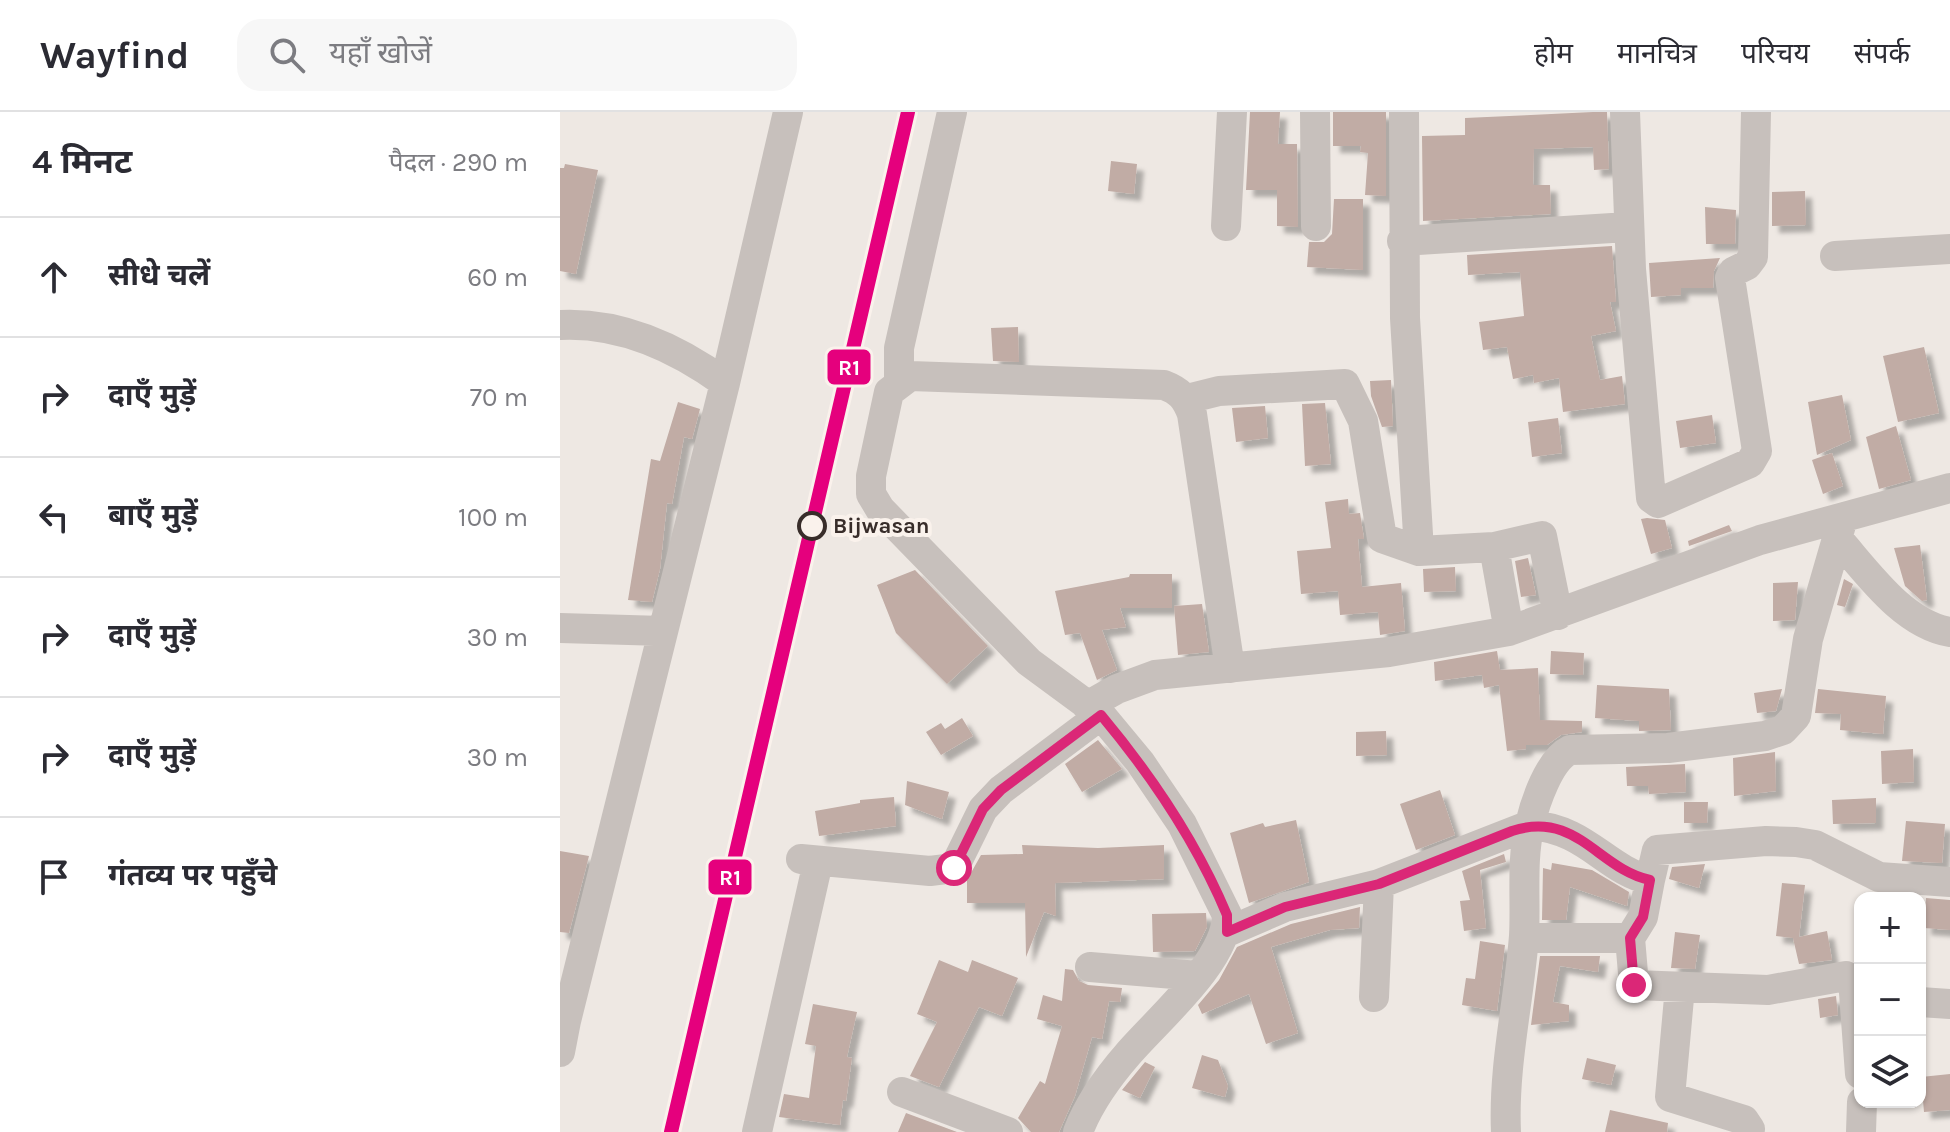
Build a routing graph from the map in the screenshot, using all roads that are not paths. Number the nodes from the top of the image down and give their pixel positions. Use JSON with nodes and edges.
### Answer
{"nodes":[{"id":1,"x":788,"y":112,"type":"edge"},
{"id":2,"x":952,"y":112,"type":"edge"},
{"id":3,"x":1232,"y":112,"type":"edge"},
{"id":4,"x":1315,"y":112,"type":"edge"},
{"id":5,"x":1404,"y":112,"type":"edge"},
{"id":6,"x":1625,"y":112,"type":"edge"},
{"id":7,"x":1756,"y":112,"type":"edge"},
{"id":8,"x":1226,"y":226,"type":"dead end"},
{"id":9,"x":1316,"y":226,"type":"dead end"},
{"id":10,"x":1628,"y":227,"type":"junction"},
{"id":11,"x":1402,"y":241,"type":"junction"},
{"id":12,"x":1950,"y":249,"type":"edge"},
{"id":13,"x":1835,"y":256,"type":"dead end"},
{"id":14,"x":560,"y":325,"type":"edge"},
{"id":15,"x":899,"y":382,"type":"junction"},
{"id":16,"x":725,"y":383,"type":"junction"},
{"id":17,"x":1187,"y":399,"type":"junction"},
{"id":18,"x":1950,"y":488,"type":"edge"},
{"id":19,"x":1840,"y":528,"type":"junction"},
{"id":20,"x":1494,"y":547,"type":"junction"},
{"id":21,"x":1419,"y":551,"type":"junction"},
{"id":22,"x":1558,"y":615,"type":"junction"},
{"id":23,"x":560,"y":628,"type":"edge"},
{"id":24,"x":663,"y":631,"type":"junction"},
{"id":25,"x":1509,"y":631,"type":"junction"},
{"id":26,"x":1950,"y":632,"type":"edge"},
{"id":27,"x":1230,"y":668,"type":"junction"},
{"id":28,"x":1094,"y":710,"type":"junction"},
{"id":29,"x":1530,"y":825,"type":"junction"},
{"id":30,"x":1650,"y":880,"type":"junction"},
{"id":31,"x":1950,"y":882,"type":"edge"},
{"id":32,"x":1379,"y":884,"type":"junction"},
{"id":33,"x":1227,"y":932,"type":"junction"},
{"id":34,"x":1524,"y":938,"type":"junction"},
{"id":35,"x":1630,"y":938,"type":"junction"},
{"id":36,"x":1090,"y":967,"type":"dead end"},
{"id":37,"x":1198,"y":976,"type":"junction"},
{"id":38,"x":1854,"y":983,"type":"edge"},
{"id":39,"x":1680,"y":987,"type":"junction"},
{"id":40,"x":1374,"y":997,"type":"dead end"},
{"id":41,"x":1926,"y":1002,"type":"edge"},
{"id":42,"x":1950,"y":1004,"type":"edge"},
{"id":43,"x":563,"y":1021,"type":"edge"},
{"id":44,"x":560,"y":1052,"type":"edge"},
{"id":45,"x":902,"y":1092,"type":"dead end"},
{"id":46,"x":1862,"y":1108,"type":"edge"},
{"id":47,"x":1749,"y":1129,"type":"edge"},
{"id":48,"x":757,"y":1132,"type":"edge"},
{"id":49,"x":1008,"y":1132,"type":"edge"},
{"id":50,"x":1078,"y":1132,"type":"edge"},
{"id":51,"x":1506,"y":1132,"type":"edge"},
{"id":52,"x":1861,"y":1132,"type":"edge"}],
"edges":[{"from":1,"to":16,"type":"street"},
{"from":2,"to":15,"type":"street"},
{"from":3,"to":8,"type":"street"},
{"from":4,"to":9,"type":"street"},
{"from":5,"to":11,"type":"street"},
{"from":6,"to":10,"type":"street"},
{"from":7,"to":10,"type":"street"},
{"from":10,"to":11,"type":"street"},
{"from":11,"to":21,"type":"street"},
{"from":12,"to":13,"type":"street"},
{"from":14,"to":16,"type":"street"},
{"from":15,"to":17,"type":"street"},
{"from":15,"to":28,"type":"street"},
{"from":16,"to":24,"type":"street"},
{"from":17,"to":21,"type":"street"},
{"from":17,"to":27,"type":"street"},
{"from":18,"to":19,"type":"street"},
{"from":19,"to":22,"type":"street"},
{"from":19,"to":26,"type":"street"},
{"from":19,"to":29,"type":"street"},
{"from":20,"to":21,"type":"street"},
{"from":20,"to":22,"type":"street"},
{"from":20,"to":25,"type":"street"},
{"from":22,"to":25,"type":"street"},
{"from":23,"to":24,"type":"street"},
{"from":24,"to":43,"type":"street"},
{"from":25,"to":27,"type":"street"},
{"from":27,"to":28,"type":"street"},
{"from":28,"to":33,"type":"street"},
{"from":28,"to":48,"type":"street"},
{"from":29,"to":30,"type":"street"},
{"from":29,"to":32,"type":"street"},
{"from":29,"to":34,"type":"street"},
{"from":30,"to":31,"type":"street"},
{"from":30,"to":35,"type":"street"},
{"from":32,"to":33,"type":"street"},
{"from":32,"to":40,"type":"street"},
{"from":33,"to":37,"type":"street"},
{"from":34,"to":35,"type":"street"},
{"from":34,"to":51,"type":"street"},
{"from":35,"to":39,"type":"street"},
{"from":36,"to":37,"type":"street"},
{"from":37,"to":50,"type":"street"},
{"from":38,"to":39,"type":"street"},
{"from":39,"to":47,"type":"street"},
{"from":41,"to":42,"type":"street"},
{"from":43,"to":44,"type":"street"},
{"from":45,"to":49,"type":"street"},
{"from":46,"to":52,"type":"street"}]}
